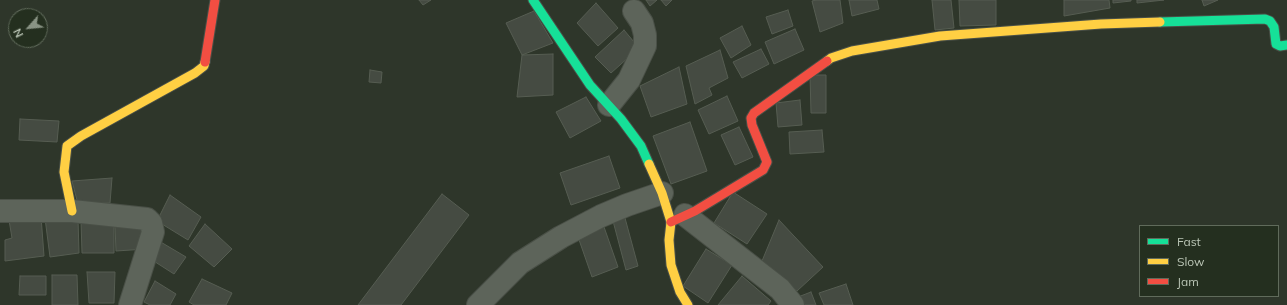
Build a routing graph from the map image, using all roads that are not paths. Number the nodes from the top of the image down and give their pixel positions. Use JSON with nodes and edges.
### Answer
{"nodes":[{"id":1,"x":215,"y":0,"type":"edge"},
{"id":2,"x":533,"y":0,"type":"edge"},
{"id":3,"x":634,"y":10,"type":"dead end"},
{"id":4,"x":1287,"y":45,"type":"edge"},
{"id":5,"x":609,"y":105,"type":"junction"},
{"id":6,"x":662,"y":193,"type":"junction"},
{"id":7,"x":0,"y":211,"type":"edge"},
{"id":8,"x":72,"y":211,"type":"junction"},
{"id":9,"x":678,"y":219,"type":"junction"},
{"id":10,"x":130,"y":305,"type":"edge"},
{"id":11,"x":478,"y":305,"type":"edge"},
{"id":12,"x":688,"y":305,"type":"edge"},
{"id":13,"x":793,"y":305,"type":"edge"}],
"edges":[{"from":1,"to":8,"type":"street"},
{"from":2,"to":5,"type":"street"},
{"from":3,"to":5,"type":"street"},
{"from":4,"to":9,"type":"street"},
{"from":5,"to":6,"type":"street"},
{"from":6,"to":9,"type":"street"},
{"from":6,"to":11,"type":"street"},
{"from":7,"to":8,"type":"street"},
{"from":8,"to":10,"type":"street"},
{"from":9,"to":12,"type":"street"},
{"from":9,"to":13,"type":"street"}]}
